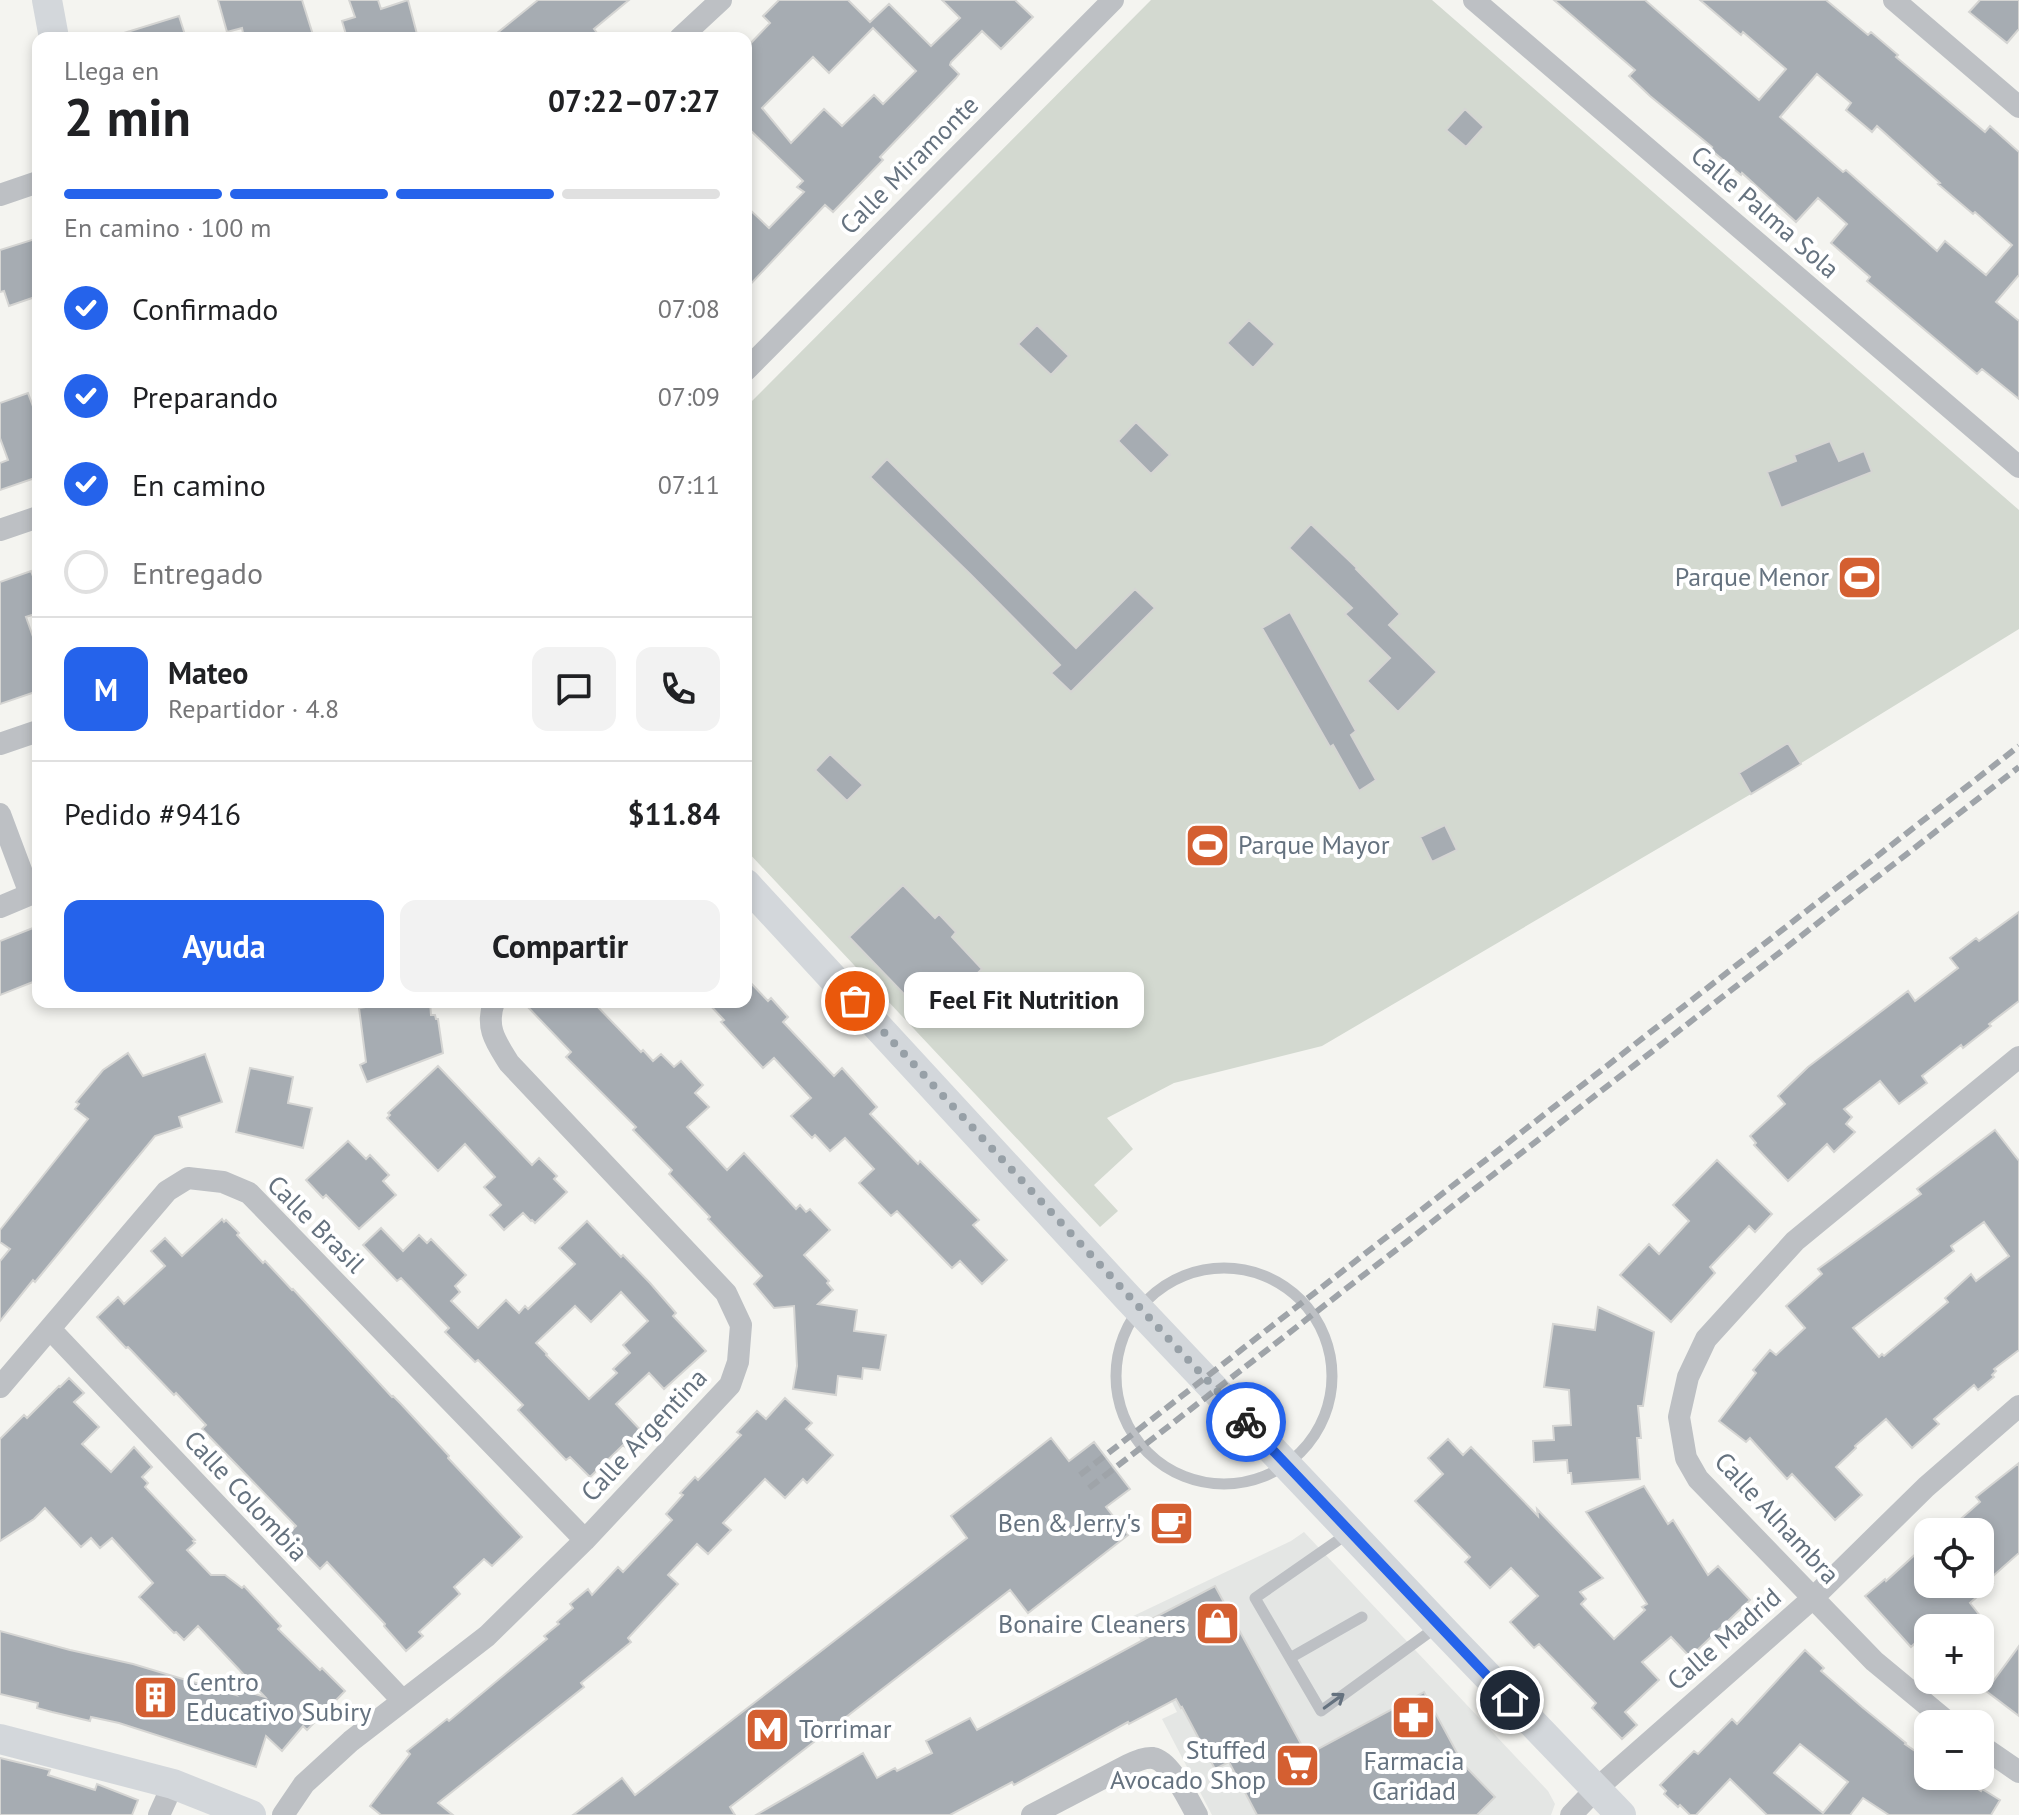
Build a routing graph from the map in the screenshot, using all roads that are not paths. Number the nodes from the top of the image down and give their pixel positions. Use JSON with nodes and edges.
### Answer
{"nodes":[{"id":1,"x":47,"y":0,"type":"edge"},
{"id":2,"x":721,"y":0,"type":"edge"},
{"id":3,"x":1113,"y":0,"type":"edge"},
{"id":4,"x":1474,"y":0,"type":"edge"},
{"id":5,"x":1894,"y":0,"type":"edge"},
{"id":6,"x":53,"y":32,"type":"edge"},
{"id":7,"x":686,"y":32,"type":"edge"},
{"id":8,"x":2019,"y":107,"type":"edge"},
{"id":9,"x":32,"y":184,"type":"edge"},
{"id":10,"x":0,"y":195,"type":"edge"},
{"id":11,"x":752,"y":364,"type":"edge"},
{"id":12,"x":2019,"y":467,"type":"edge"},
{"id":13,"x":32,"y":519,"type":"edge"},
{"id":14,"x":0,"y":530,"type":"edge"},
{"id":15,"x":32,"y":733,"type":"edge"},
{"id":16,"x":0,"y":744,"type":"edge"},
{"id":17,"x":0,"y":814,"type":"edge"},
{"id":18,"x":32,"y":888,"type":"edge"},
{"id":19,"x":752,"y":890,"type":"edge"},
{"id":20,"x":32,"y":894,"type":"edge"},
{"id":21,"x":0,"y":907,"type":"edge"},
{"id":22,"x":492,"y":1008,"type":"edge"},
{"id":23,"x":2019,"y":1057,"type":"edge"},
{"id":24,"x":1139,"y":1308,"type":"junction"},
{"id":25,"x":50,"y":1329,"type":"junction"},
{"id":26,"x":0,"y":1387,"type":"edge"},
{"id":27,"x":2019,"y":1406,"type":"edge"},
{"id":28,"x":1286,"y":1465,"type":"junction"},
{"id":29,"x":1350,"y":1532,"type":"junction"},
{"id":30,"x":585,"y":1540,"type":"junction"},
{"id":31,"x":1813,"y":1598,"type":"junction"},
{"id":32,"x":1362,"y":1617,"type":"dead end"},
{"id":33,"x":1439,"y":1626,"type":"junction"},
{"id":34,"x":1290,"y":1658,"type":"junction"},
{"id":35,"x":403,"y":1701,"type":"junction"},
{"id":36,"x":1933,"y":1710,"type":"edge"},
{"id":37,"x":0,"y":1739,"type":"edge"},
{"id":38,"x":1994,"y":1755,"type":"edge"},
{"id":39,"x":2019,"y":1772,"type":"edge"},
{"id":40,"x":173,"y":1784,"type":"junction"},
{"id":41,"x":1595,"y":1790,"type":"junction"},
{"id":42,"x":159,"y":1815,"type":"edge"},
{"id":43,"x":251,"y":1815,"type":"edge"},
{"id":44,"x":283,"y":1815,"type":"edge"},
{"id":45,"x":1032,"y":1815,"type":"edge"},
{"id":46,"x":1197,"y":1815,"type":"edge"},
{"id":47,"x":1571,"y":1815,"type":"edge"},
{"id":48,"x":1621,"y":1815,"type":"edge"}],
"edges":[{"from":1,"to":6,"type":"street"},
{"from":2,"to":7,"type":"street"},
{"from":3,"to":11,"type":"street","name":"Calle Miramonte"},
{"from":4,"to":12,"type":"street","name":"Calle Palma Sola"},
{"from":5,"to":8,"type":"street"},
{"from":9,"to":10,"type":"street"},
{"from":13,"to":14,"type":"street"},
{"from":15,"to":16,"type":"street"},
{"from":17,"to":18,"type":"street"},
{"from":19,"to":24,"type":"street"},
{"from":20,"to":21,"type":"street"},
{"from":22,"to":30,"type":"street","name":"Calle Argentina"},
{"from":23,"to":31,"type":"street","name":"Calle Alhambra"},
{"from":24,"to":28,"type":"street"},
{"from":24,"to":28,"type":"lane"},
{"from":24,"to":28,"type":"lane"},
{"from":25,"to":26,"type":"street","name":"Calle Brasil"},
{"from":25,"to":30,"type":"street","name":"Calle Brasil"},
{"from":25,"to":35,"type":"street","name":"Calle Colombia"},
{"from":27,"to":31,"type":"street","name":"Calle Madrid"},
{"from":28,"to":29,"type":"street"},
{"from":29,"to":33,"type":"street"},
{"from":29,"to":34,"type":"lane"},
{"from":30,"to":35,"type":"street","name":"Calle Argentina"},
{"from":31,"to":36,"type":"street","name":"Calle Alhambra"},
{"from":31,"to":41,"type":"street","name":"Calle Madrid"},
{"from":32,"to":34,"type":"lane"},
{"from":34,"to":33,"type":"lane","one_way":true},
{"from":33,"to":41,"type":"street"},
{"from":35,"to":44,"type":"street","name":"Calle Argentina"},
{"from":37,"to":40,"type":"street"},
{"from":38,"to":39,"type":"street"},
{"from":40,"to":42,"type":"street"},
{"from":40,"to":43,"type":"street"},
{"from":41,"to":47,"type":"street","name":"Calle Madrid"},
{"from":41,"to":48,"type":"street"},
{"from":45,"to":46,"type":"street"}]}
